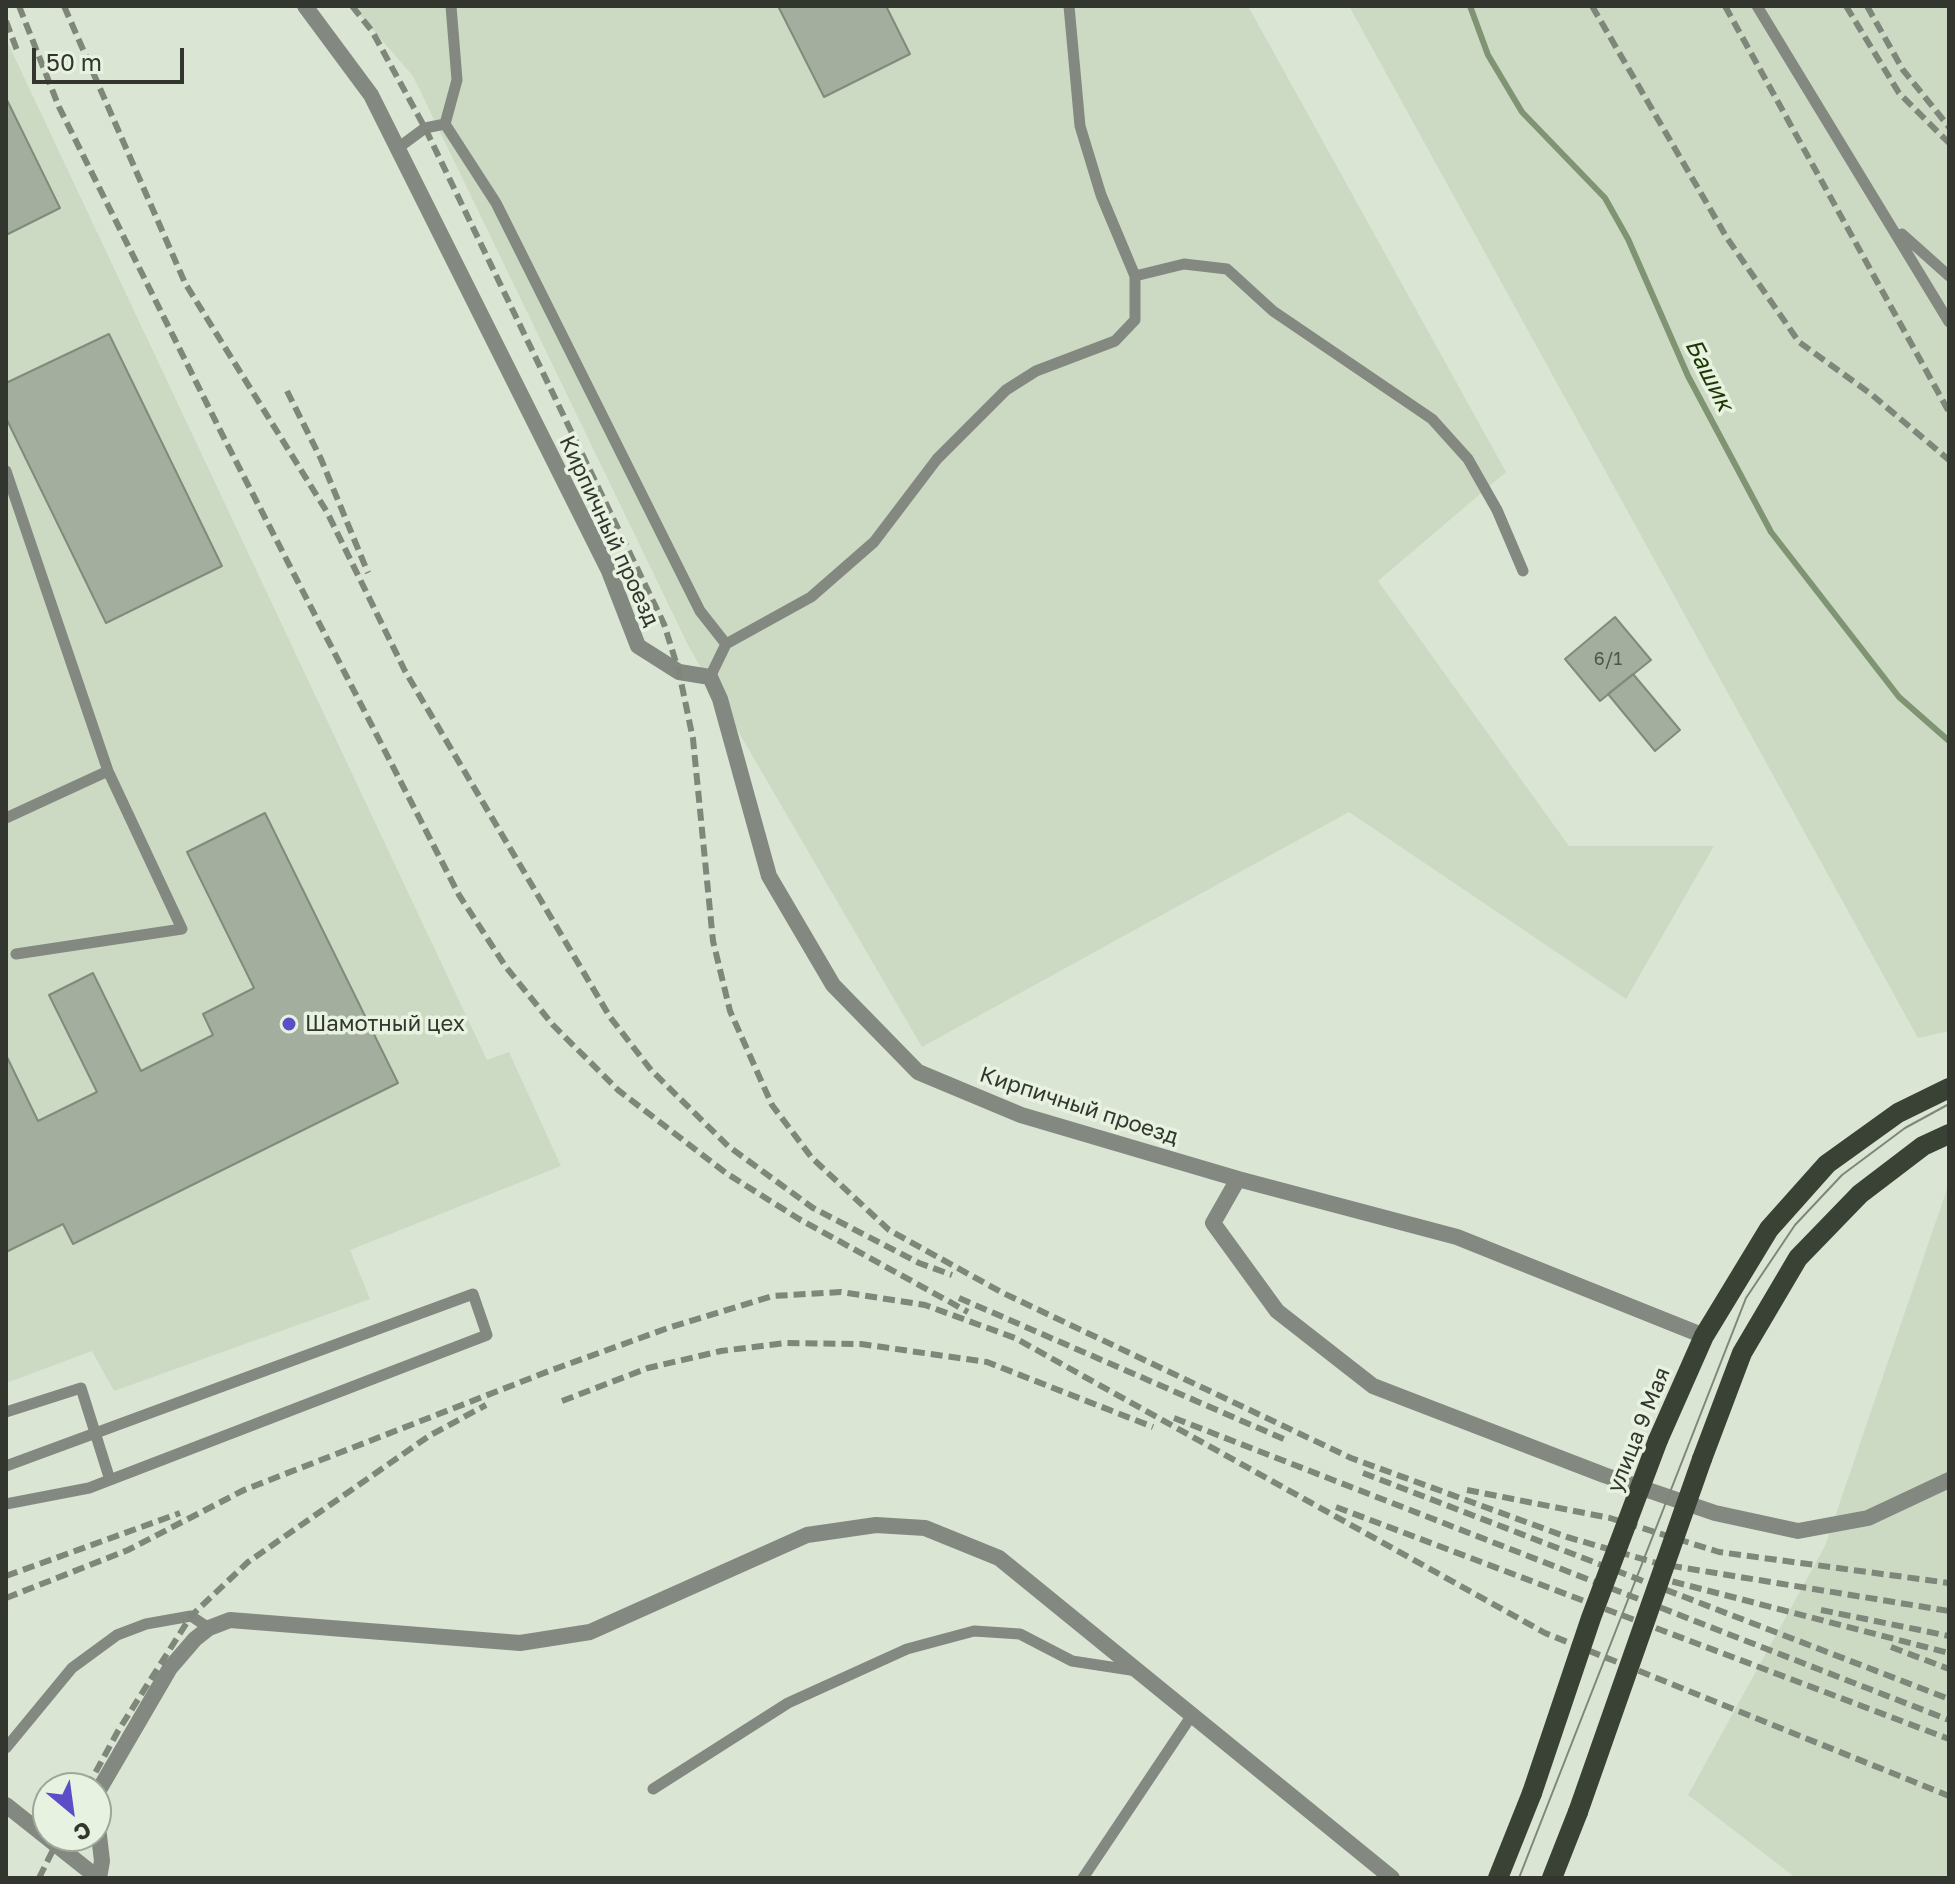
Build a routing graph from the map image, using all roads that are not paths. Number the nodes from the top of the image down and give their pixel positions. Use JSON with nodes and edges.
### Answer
{"nodes":[{"id":1,"x":305,"y":6,"type":"edge"},
{"id":2,"x":451,"y":6,"type":"edge"},
{"id":3,"x":1069,"y":6,"type":"edge"},
{"id":4,"x":1757,"y":6,"type":"edge"},
{"id":5,"x":445,"y":124,"type":"junction"},
{"id":6,"x":398,"y":148,"type":"junction"},
{"id":7,"x":1887,"y":219,"type":"junction"},
{"id":8,"x":1135,"y":276,"type":"junction"},
{"id":9,"x":1949,"y":276,"type":"edge"},
{"id":10,"x":1949,"y":322,"type":"edge"},
{"id":11,"x":6,"y":471,"type":"edge"},
{"id":12,"x":1523,"y":571,"type":"dead end"},
{"id":13,"x":726,"y":644,"type":"junction"},
{"id":14,"x":710,"y":677,"type":"junction"},
{"id":15,"x":108,"y":771,"type":"junction"},
{"id":16,"x":6,"y":818,"type":"edge"},
{"id":17,"x":16,"y":954,"type":"dead end"},
{"id":18,"x":1949,"y":1088,"type":"edge"},
{"id":19,"x":1949,"y":1134,"type":"edge"},
{"id":20,"x":1238,"y":1179,"type":"junction"},
{"id":21,"x":1704,"y":1336,"type":"junction"},
{"id":22,"x":6,"y":1412,"type":"edge"},
{"id":23,"x":97,"y":1433,"type":"junction"},
{"id":24,"x":6,"y":1466,"type":"edge"},
{"id":25,"x":110,"y":1480,"type":"junction"},
{"id":26,"x":1949,"y":1480,"type":"edge"},
{"id":27,"x":6,"y":1504,"type":"edge"},
{"id":28,"x":209,"y":1628,"type":"junction"},
{"id":29,"x":1137,"y":1671,"type":"junction"},
{"id":30,"x":1192,"y":1715,"type":"junction"},
{"id":31,"x":6,"y":1748,"type":"edge"},
{"id":32,"x":109,"y":1772,"type":"edge"},
{"id":33,"x":653,"y":1789,"type":"dead end"},
{"id":34,"x":6,"y":1805,"type":"edge"},
{"id":35,"x":101,"y":1852,"type":"edge"},
{"id":36,"x":99,"y":1878,"type":"edge"},
{"id":37,"x":1083,"y":1878,"type":"edge"},
{"id":38,"x":1392,"y":1878,"type":"edge"},
{"id":39,"x":1498,"y":1878,"type":"edge"},
{"id":40,"x":1552,"y":1878,"type":"edge"}],
"edges":[{"from":1,"to":6,"type":"street","name":"Кирпичный проезд"},
{"from":2,"to":5,"type":"lane"},
{"from":3,"to":8,"type":"lane"},
{"from":4,"to":7,"type":"lane"},
{"from":5,"to":6,"type":"lane"},
{"from":5,"to":13,"type":"lane"},
{"from":6,"to":14,"type":"street","name":"Кирпичный проезд"},
{"from":7,"to":9,"type":"lane"},
{"from":7,"to":10,"type":"lane"},
{"from":8,"to":12,"type":"lane"},
{"from":8,"to":13,"type":"lane"},
{"from":11,"to":15,"type":"lane"},
{"from":13,"to":14,"type":"lane"},
{"from":14,"to":20,"type":"street","name":"Кирпичный проезд"},
{"from":15,"to":16,"type":"lane"},
{"from":15,"to":17,"type":"lane"},
{"from":18,"to":21,"type":"main road","name":"улица 9 Мая"},
{"from":19,"to":40,"type":"main road","bridge":true},
{"from":20,"to":21,"type":"street","name":"Кирпичный проезд"},
{"from":20,"to":26,"type":"street"},
{"from":21,"to":39,"type":"main road","name":"улица 9 Мая","bridge":true},
{"from":22,"to":23,"type":"lane"},
{"from":23,"to":24,"type":"lane"},
{"from":23,"to":25,"type":"lane"},
{"from":23,"to":25,"type":"lane"},
{"from":25,"to":27,"type":"lane"},
{"from":28,"to":29,"type":"street"},
{"from":28,"to":31,"type":"lane"},
{"from":28,"to":32,"type":"street"},
{"from":29,"to":30,"type":"street"},
{"from":29,"to":33,"type":"lane"},
{"from":30,"to":37,"type":"lane"},
{"from":30,"to":38,"type":"street"},
{"from":34,"to":36,"type":"street"},
{"from":35,"to":36,"type":"street"}]}
